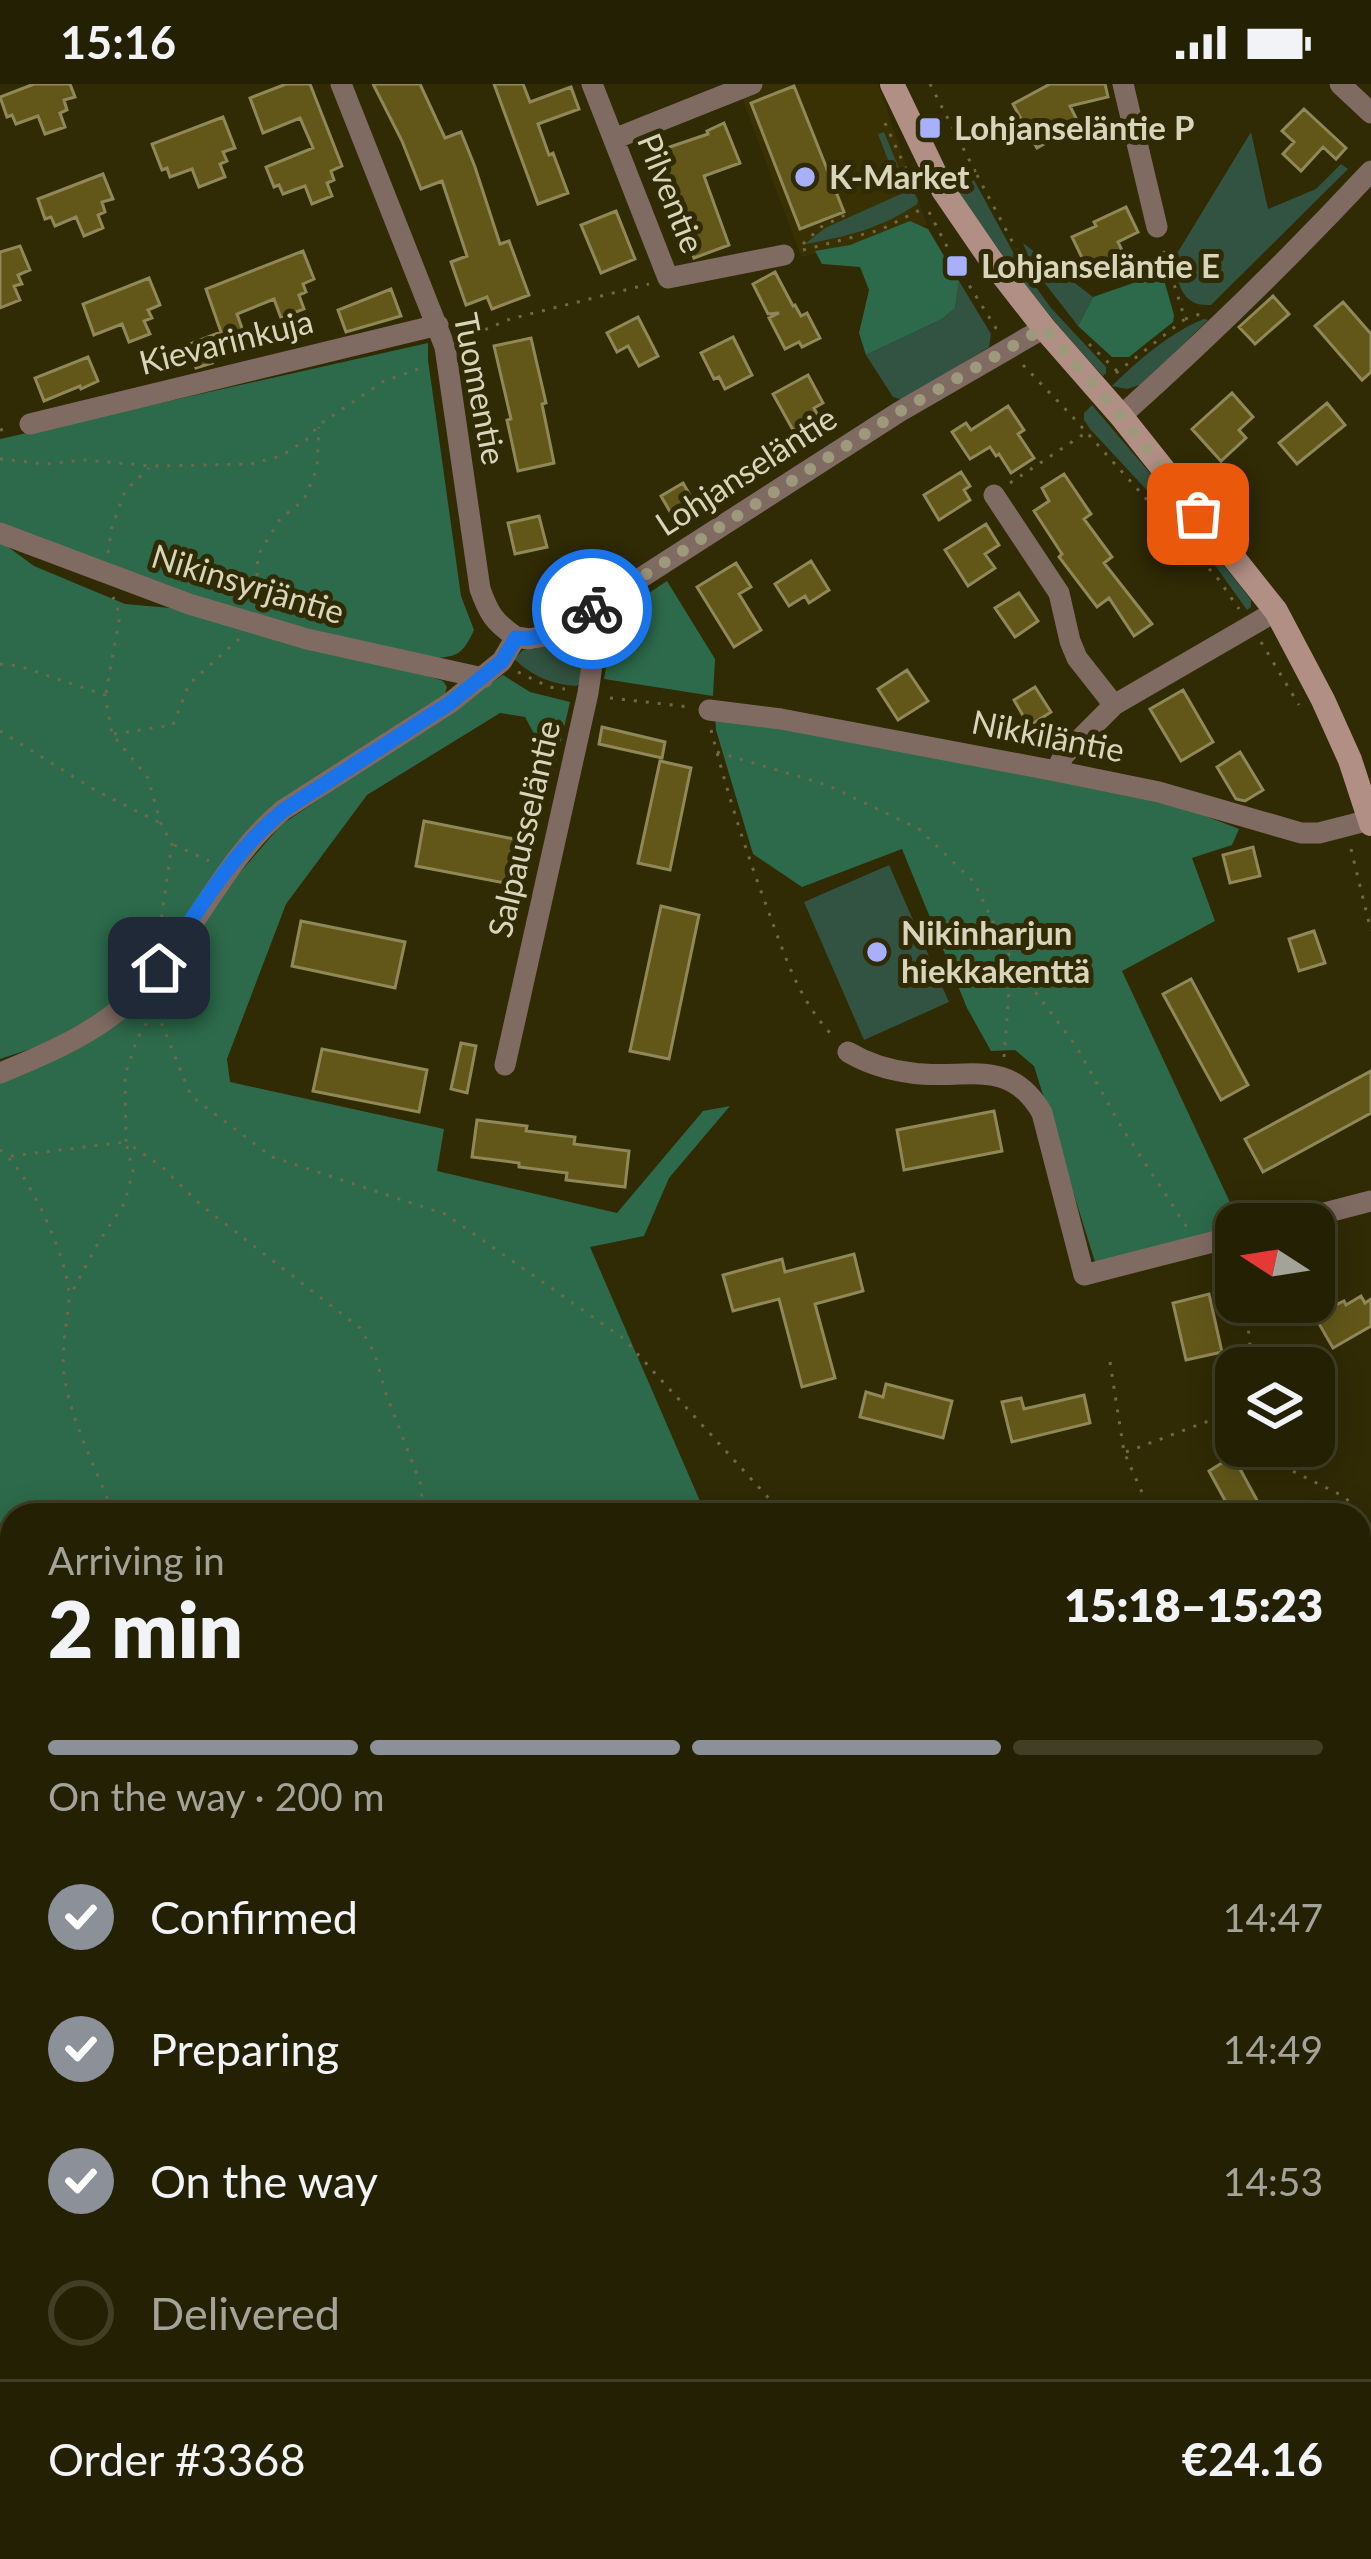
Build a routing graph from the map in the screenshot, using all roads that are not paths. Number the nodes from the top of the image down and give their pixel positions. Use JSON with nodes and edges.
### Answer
{"nodes":[{"id":1,"x":341,"y":84,"type":"edge"},
{"id":2,"x":592,"y":84,"type":"edge"},
{"id":3,"x":752,"y":84,"type":"edge"},
{"id":4,"x":892,"y":84,"type":"edge"},
{"id":5,"x":1123,"y":84,"type":"edge"},
{"id":6,"x":1340,"y":84,"type":"edge"},
{"id":7,"x":1371,"y":113,"type":"edge"},
{"id":8,"x":614,"y":139,"type":"junction"},
{"id":9,"x":1371,"y":171,"type":"edge"},
{"id":10,"x":1157,"y":227,"type":"road end"},
{"id":11,"x":791,"y":253,"type":"road end"},
{"id":12,"x":1044,"y":328,"type":"junction"},
{"id":13,"x":442,"y":336,"type":"junction"},
{"id":14,"x":1121,"y":416,"type":"junction"},
{"id":15,"x":30,"y":424,"type":"dead end"},
{"id":16,"x":994,"y":494,"type":"road end"},
{"id":17,"x":0,"y":533,"type":"edge"},
{"id":18,"x":597,"y":606,"type":"junction"},
{"id":19,"x":1276,"y":611,"type":"junction"},
{"id":20,"x":516,"y":638,"type":"junction"},
{"id":21,"x":483,"y":678,"type":"junction"},
{"id":22,"x":1114,"y":705,"type":"junction"},
{"id":23,"x":709,"y":710,"type":"road end"},
{"id":24,"x":1056,"y":771,"type":"junction"},
{"id":25,"x":1362,"y":824,"type":"edge"},
{"id":26,"x":848,"y":1052,"type":"road end"},
{"id":27,"x":506,"y":1065,"type":"dead end"},
{"id":28,"x":0,"y":1073,"type":"edge"},
{"id":29,"x":1371,"y":1201,"type":"edge"},
{"id":30,"x":1335,"y":1210,"type":"edge"},
{"id":31,"x":1215,"y":1242,"type":"edge"}],
"edges":[{"from":1,"to":13,"type":"street","name":"Tuomentie"},
{"from":2,"to":8,"type":"street","name":"Pilventie"},
{"from":3,"to":8,"type":"street"},
{"from":4,"to":12,"type":"main road"},
{"from":5,"to":10,"type":"street"},
{"from":6,"to":7,"type":"street"},
{"from":8,"to":11,"type":"street","name":"Pilventie"},
{"from":9,"to":14,"type":"street"},
{"from":12,"to":14,"type":"main road"},
{"from":12,"to":18,"type":"street","name":"Lohjanseläntie"},
{"from":13,"to":15,"type":"street","name":"Kievarinkuja"},
{"from":13,"to":20,"type":"street","name":"Tuomentie"},
{"from":14,"to":19,"type":"main road"},
{"from":16,"to":22,"type":"street"},
{"from":17,"to":21,"type":"street","name":"Nikinsyrjäntie"},
{"from":18,"to":20,"type":"street","name":"Lohjanseläntie"},
{"from":18,"to":27,"type":"street","name":"Salpausseläntie"},
{"from":19,"to":22,"type":"street"},
{"from":19,"to":25,"type":"main road"},
{"from":20,"to":21,"type":"street"},
{"from":21,"to":28,"type":"street"},
{"from":22,"to":24,"type":"street"},
{"from":23,"to":24,"type":"street","name":"Nikkiläntie"},
{"from":24,"to":25,"type":"street","name":"Nikkiläntie"},
{"from":26,"to":31,"type":"street"},
{"from":29,"to":30,"type":"street"}]}
